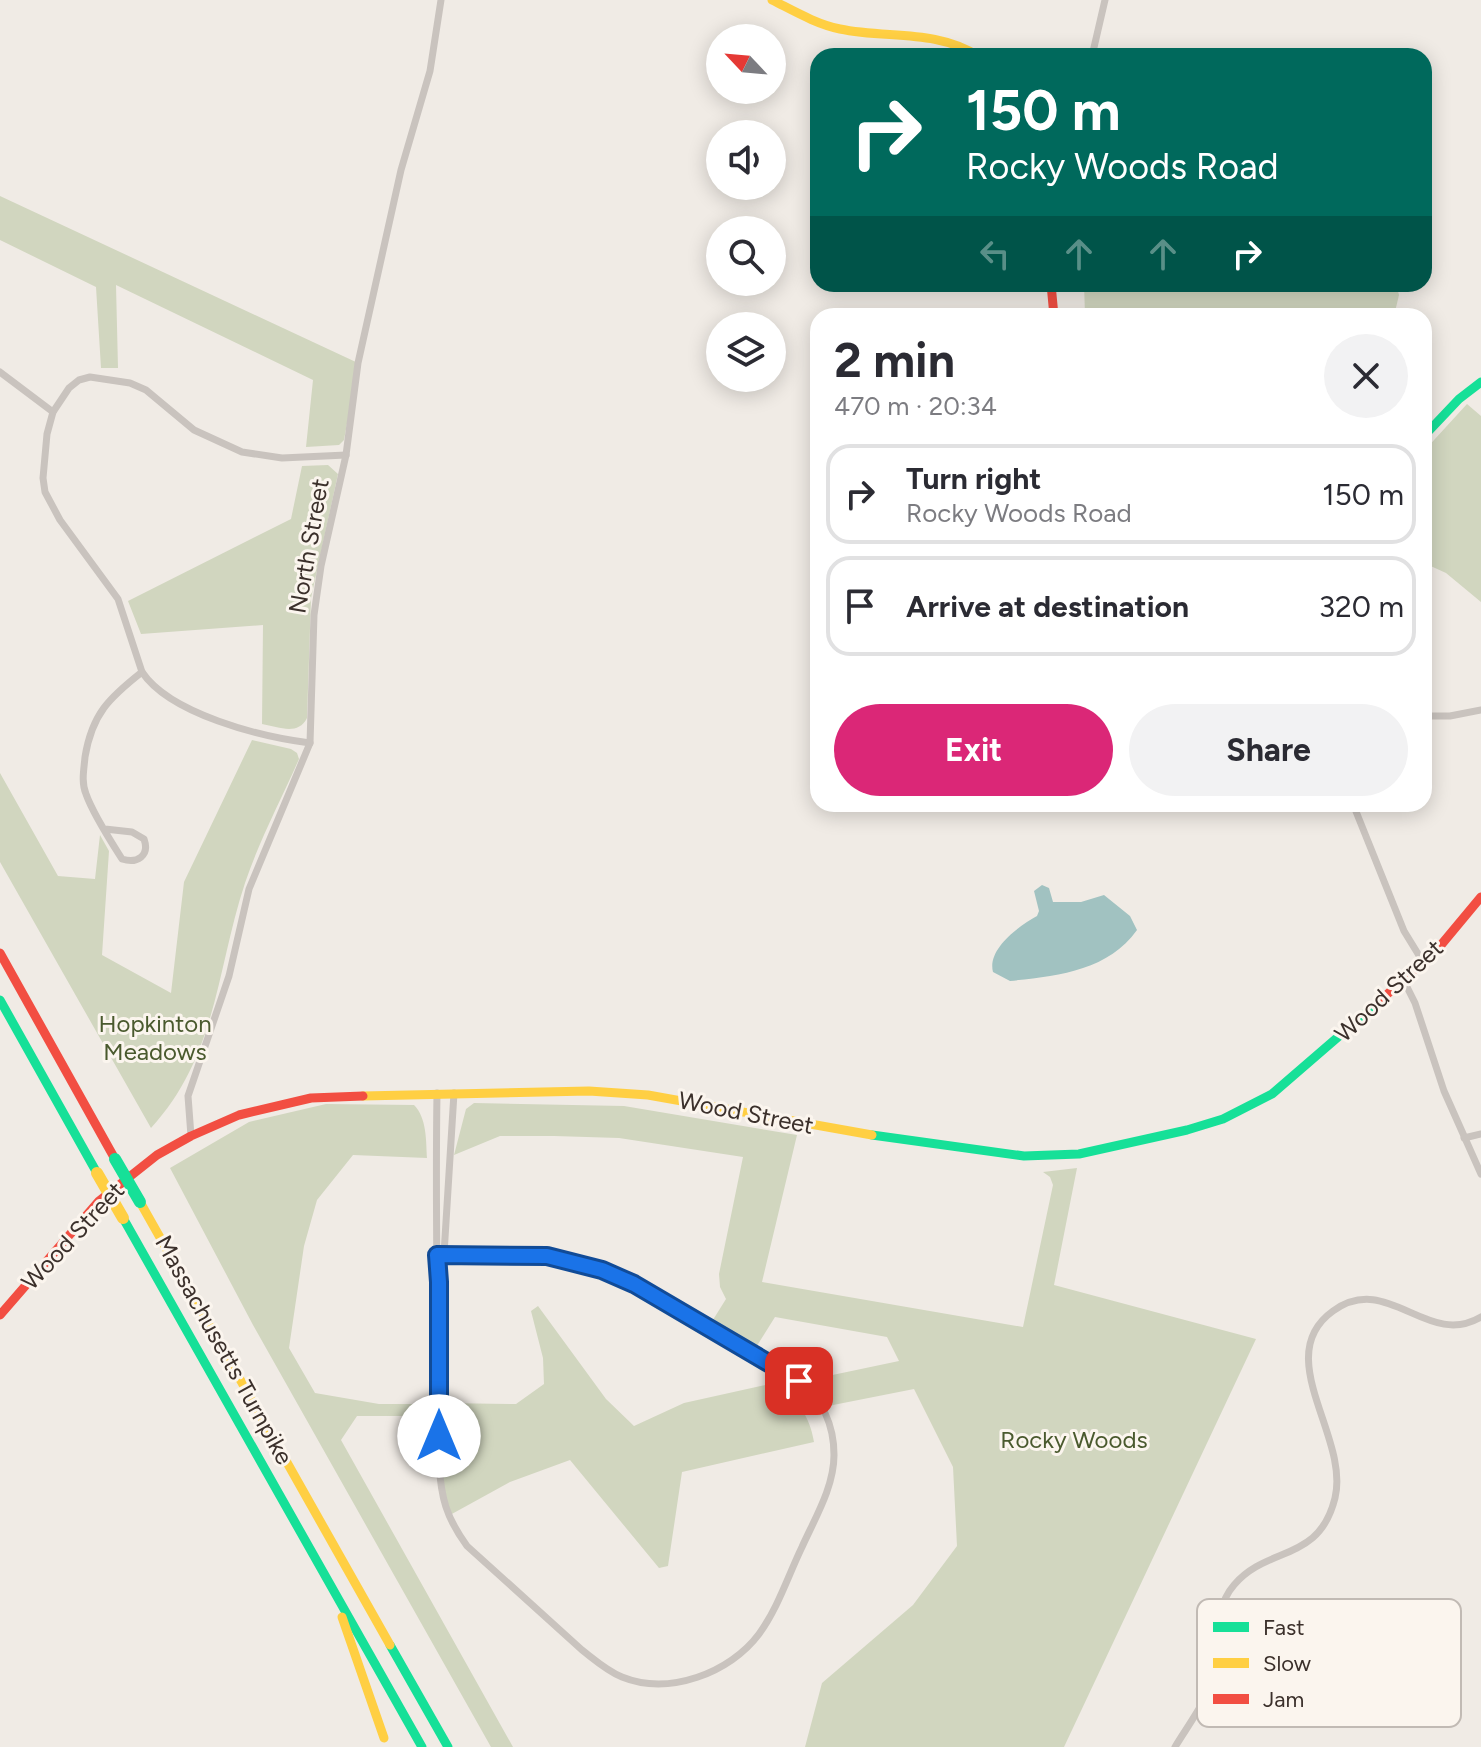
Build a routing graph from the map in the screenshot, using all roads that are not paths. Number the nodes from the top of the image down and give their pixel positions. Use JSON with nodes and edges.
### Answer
{"nodes":[{"id":1,"x":441,"y":0,"type":"edge"},
{"id":2,"x":772,"y":0,"type":"edge"},
{"id":3,"x":1105,"y":0,"type":"edge"},
{"id":4,"x":964,"y":48,"type":"edge"},
{"id":5,"x":1094,"y":48,"type":"edge"},
{"id":6,"x":0,"y":372,"type":"edge"},
{"id":7,"x":1481,"y":382,"type":"edge"},
{"id":8,"x":53,"y":412,"type":"junction"},
{"id":9,"x":1432,"y":428,"type":"edge"},
{"id":10,"x":346,"y":455,"type":"junction"},
{"id":11,"x":142,"y":672,"type":"junction"},
{"id":12,"x":1481,"y":710,"type":"edge"},
{"id":13,"x":1432,"y":716,"type":"edge"},
{"id":14,"x":310,"y":743,"type":"junction"},
{"id":15,"x":1356,"y":812,"type":"edge"},
{"id":16,"x":105,"y":829,"type":"junction"},
{"id":17,"x":1481,"y":897,"type":"edge"},
{"id":18,"x":0,"y":953,"type":"edge"},
{"id":19,"x":1423,"y":962,"type":"junction"},
{"id":20,"x":1404,"y":981,"type":"junction"},
{"id":21,"x":0,"y":1000,"type":"edge"},
{"id":22,"x":437,"y":1093,"type":"junction"},
{"id":23,"x":454,"y":1093,"type":"junction"},
{"id":24,"x":1481,"y":1134,"type":"edge"},
{"id":25,"x":191,"y":1136,"type":"junction"},
{"id":26,"x":1464,"y":1138,"type":"junction"},
{"id":27,"x":1481,"y":1174,"type":"edge"},
{"id":28,"x":440,"y":1254,"type":"junction"},
{"id":29,"x":0,"y":1315,"type":"edge"},
{"id":30,"x":1481,"y":1317,"type":"edge"},
{"id":31,"x":334,"y":1591,"type":"junction"},
{"id":32,"x":1225,"y":1599,"type":"edge"},
{"id":33,"x":1197,"y":1708,"type":"edge"},
{"id":34,"x":384,"y":1738,"type":"dead end"},
{"id":35,"x":422,"y":1747,"type":"edge"},
{"id":36,"x":448,"y":1747,"type":"edge"},
{"id":37,"x":1175,"y":1747,"type":"edge"}],
"edges":[{"from":1,"to":10,"type":"street","name":"North Street"},
{"from":2,"to":4,"type":"main road"},
{"from":3,"to":5,"type":"street"},
{"from":6,"to":8,"type":"street"},
{"from":7,"to":9,"type":"main road"},
{"from":8,"to":10,"type":"street"},
{"from":8,"to":11,"type":"street"},
{"from":10,"to":14,"type":"street","name":"North Street"},
{"from":11,"to":14,"type":"street"},
{"from":11,"to":16,"type":"street"},
{"from":12,"to":13,"type":"street"},
{"from":14,"to":25,"type":"street","name":"North Street"},
{"from":15,"to":19,"type":"street"},
{"from":16,"to":16,"type":"street"},
{"from":17,"to":19,"type":"main road","name":"Wood Street"},
{"from":18,"to":36,"type":"main road","name":"Massachusetts Turnpike","bridge":true},
{"from":19,"to":20,"type":"main road","name":"Wood Street"},
{"from":20,"to":23,"type":"main road","name":"Wood Street"},
{"from":20,"to":26,"type":"street"},
{"from":21,"to":31,"type":"main road","name":"Massachusetts Turnpike","bridge":true},
{"from":22,"to":23,"type":"main road","name":"Wood Street"},
{"from":22,"to":25,"type":"main road","name":"Wood Street"},
{"from":22,"to":28,"type":"street"},
{"from":23,"to":28,"type":"street"},
{"from":24,"to":26,"type":"street"},
{"from":25,"to":29,"type":"main road","name":"Wood Street"},
{"from":26,"to":27,"type":"street"},
{"from":28,"to":28,"type":"street"},
{"from":30,"to":32,"type":"street"},
{"from":31,"to":34,"type":"main road"},
{"from":31,"to":35,"type":"main road","name":"Massachusetts Turnpike"},
{"from":33,"to":37,"type":"street"}]}
